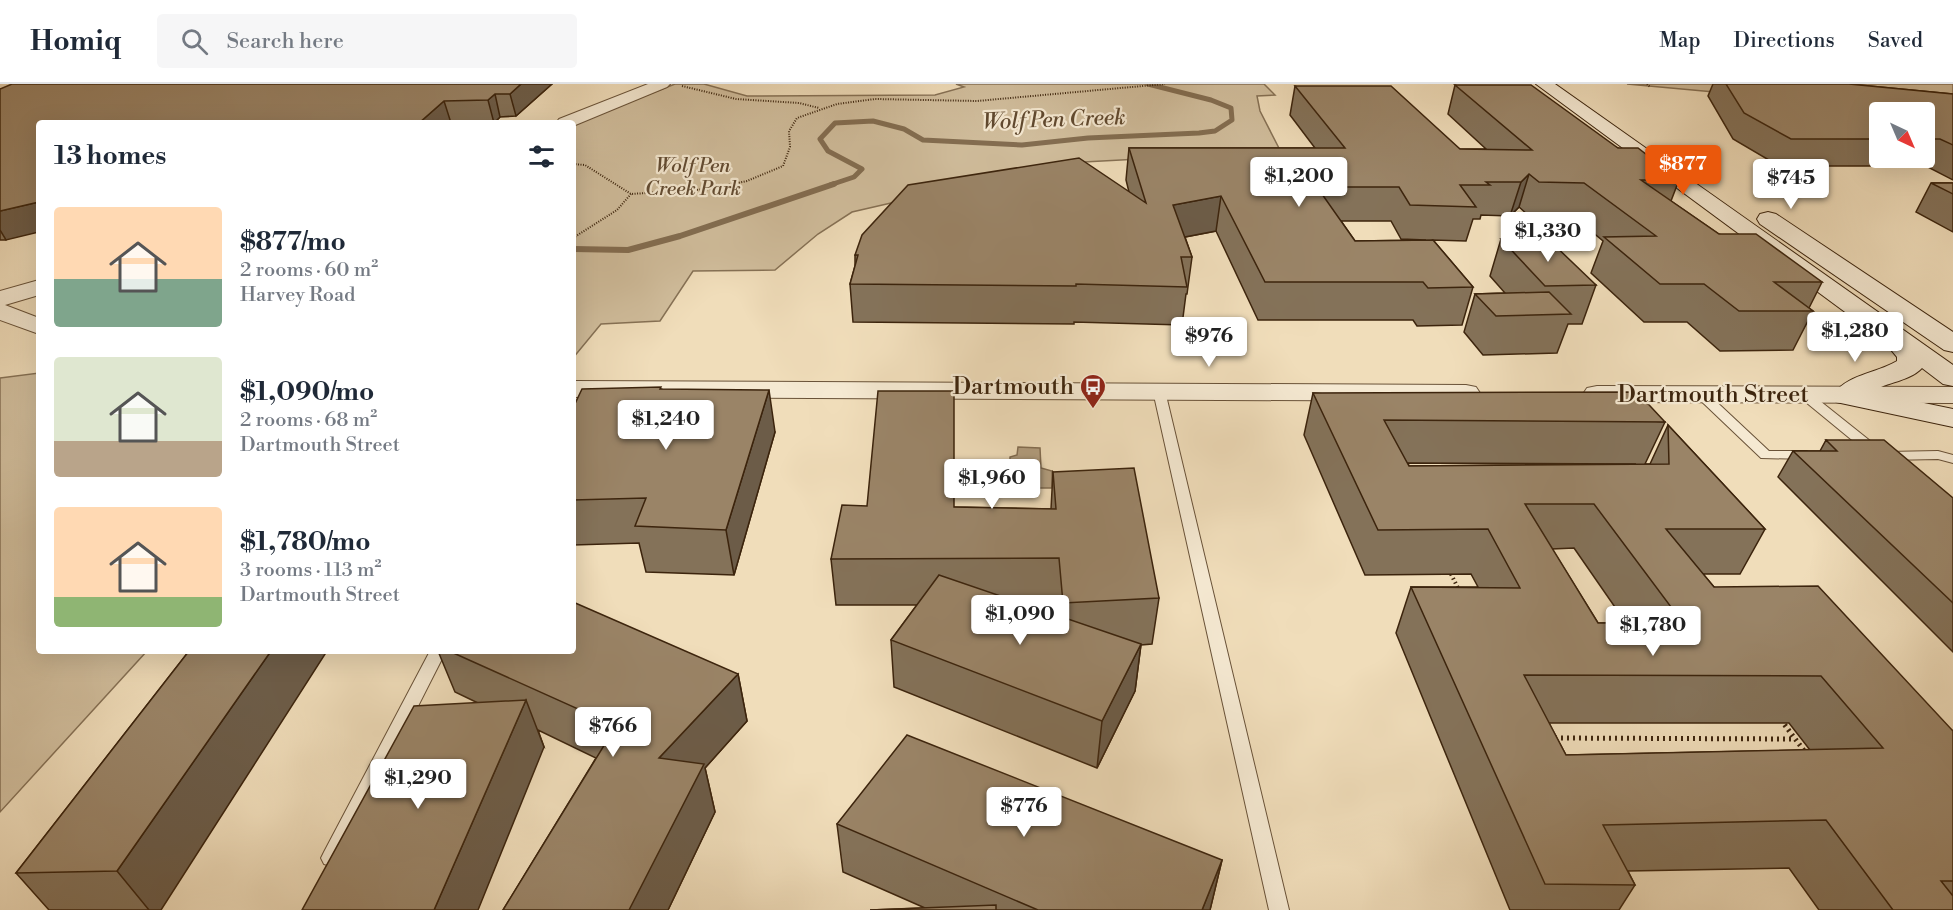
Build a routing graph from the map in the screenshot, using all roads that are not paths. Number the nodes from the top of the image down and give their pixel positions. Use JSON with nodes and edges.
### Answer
{"nodes":[{"id":1,"x":662,"y":84,"type":"edge"},
{"id":2,"x":1544,"y":84,"type":"edge"},
{"id":3,"x":1572,"y":85,"type":"edge"},
{"id":4,"x":573,"y":120,"type":"edge"},
{"id":5,"x":1639,"y":153,"type":"junction"},
{"id":6,"x":1736,"y":197,"type":"junction"},
{"id":7,"x":36,"y":288,"type":"edge"},
{"id":8,"x":0,"y":299,"type":"edge"},
{"id":9,"x":0,"y":311,"type":"edge"},
{"id":10,"x":36,"y":326,"type":"edge"},
{"id":11,"x":1895,"y":338,"type":"junction"},
{"id":12,"x":1951,"y":348,"type":"edge"},
{"id":13,"x":1953,"y":378,"type":"edge"},
{"id":14,"x":576,"y":390,"type":"edge"},
{"id":15,"x":1159,"y":391,"type":"junction"},
{"id":16,"x":1491,"y":393,"type":"edge"},
{"id":17,"x":1573,"y":394,"type":"edge"},
{"id":18,"x":1702,"y":395,"type":"junction"},
{"id":19,"x":1953,"y":395,"type":"edge"},
{"id":20,"x":1806,"y":396,"type":"junction"},
{"id":21,"x":1846,"y":396,"type":"junction"},
{"id":22,"x":1953,"y":418,"type":"edge"},
{"id":23,"x":1823,"y":455,"type":"edge"},
{"id":24,"x":1857,"y":456,"type":"edge"},
{"id":25,"x":1880,"y":456,"type":"junction"},
{"id":26,"x":1953,"y":459,"type":"edge"},
{"id":27,"x":1896,"y":470,"type":"edge"},
{"id":28,"x":436,"y":654,"type":"edge"},
{"id":29,"x":320,"y":879,"type":"edge"},
{"id":30,"x":1279,"y":910,"type":"edge"}],
"edges":[{"from":1,"to":4,"type":"street"},
{"from":2,"to":5,"type":"main road"},
{"from":3,"to":6,"type":"main road"},
{"from":5,"to":6,"type":"main road"},
{"from":5,"to":11,"type":"main road"},
{"from":6,"to":12,"type":"main road"},
{"from":7,"to":8,"type":"street"},
{"from":9,"to":10,"type":"street"},
{"from":11,"to":13,"type":"main road"},
{"from":11,"to":21,"type":"main road"},
{"from":14,"to":15,"type":"street"},
{"from":15,"to":16,"type":"street"},
{"from":15,"to":30,"type":"lane"},
{"from":17,"to":18,"type":"street","name":"Dartmouth Street"},
{"from":18,"to":20,"type":"street","name":"Dartmouth Street"},
{"from":18,"to":23,"type":"lane"},
{"from":19,"to":21,"type":"street","name":"Dartmouth Street"},
{"from":20,"to":21,"type":"street","name":"Dartmouth Street"},
{"from":20,"to":25,"type":"lane"},
{"from":21,"to":22,"type":"main road"},
{"from":24,"to":25,"type":"lane"},
{"from":25,"to":26,"type":"lane"},
{"from":25,"to":27,"type":"lane"},
{"from":28,"to":29,"type":"lane"}]}
